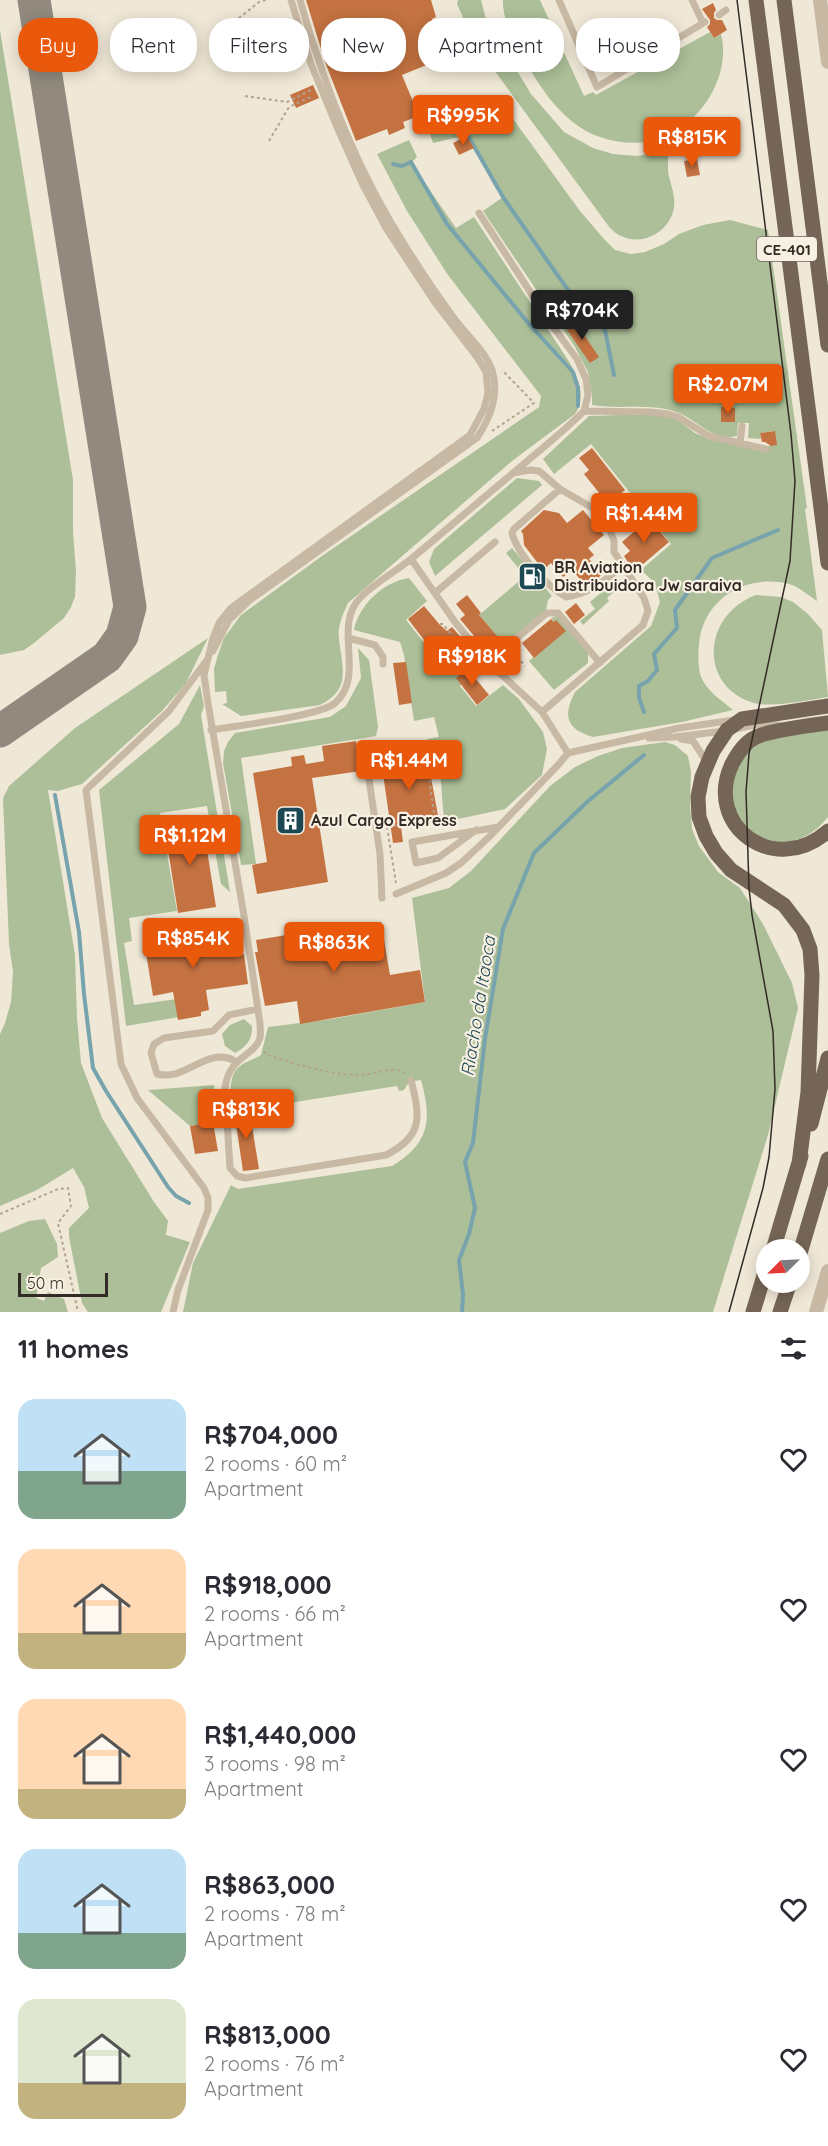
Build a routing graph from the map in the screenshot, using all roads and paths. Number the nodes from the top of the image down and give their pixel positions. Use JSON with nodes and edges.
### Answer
{"nodes":[{"id":1,"x":266,"y":0,"type":"edge"},
{"id":2,"x":291,"y":0,"type":"edge"},
{"id":3,"x":300,"y":0,"type":"edge"},
{"id":4,"x":559,"y":0,"type":"edge"},
{"id":5,"x":692,"y":0,"type":"edge"},
{"id":6,"x":756,"y":0,"type":"edge"},
{"id":7,"x":784,"y":0,"type":"edge"},
{"id":8,"x":791,"y":0,"type":"edge"},
{"id":9,"x":820,"y":0,"type":"edge"},
{"id":10,"x":239,"y":18,"type":"edge"},
{"id":11,"x":788,"y":24,"type":"junction"},
{"id":12,"x":828,"y":55,"type":"edge"},
{"id":13,"x":245,"y":96,"type":"dead end"},
{"id":14,"x":294,"y":98,"type":"dead end"},
{"id":15,"x":296,"y":104,"type":"dead end"},
{"id":16,"x":269,"y":141,"type":"dead end"},
{"id":17,"x":479,"y":213,"type":"dead end"},
{"id":18,"x":828,"y":345,"type":"edge"},
{"id":19,"x":496,"y":364,"type":"dead end"},
{"id":20,"x":584,"y":411,"type":"junction"},
{"id":21,"x":742,"y":426,"type":"dead end"},
{"id":22,"x":491,"y":428,"type":"dead end"},
{"id":23,"x":740,"y":444,"type":"junction"},
{"id":24,"x":766,"y":449,"type":"dead end"},
{"id":25,"x":512,"y":473,"type":"junction"},
{"id":26,"x":560,"y":489,"type":"junction"},
{"id":27,"x":495,"y":542,"type":"dead end"},
{"id":28,"x":411,"y":559,"type":"junction"},
{"id":29,"x":828,"y":563,"type":"edge"},
{"id":30,"x":622,"y":567,"type":"junction"},
{"id":31,"x":435,"y":593,"type":"junction"},
{"id":32,"x":348,"y":639,"type":"junction"},
{"id":33,"x":210,"y":657,"type":"junction"},
{"id":34,"x":488,"y":662,"type":"junction"},
{"id":35,"x":600,"y":663,"type":"junction"},
{"id":36,"x":383,"y":664,"type":"dead end"},
{"id":37,"x":828,"y":706,"type":"edge"},
{"id":38,"x":543,"y":712,"type":"junction"},
{"id":39,"x":742,"y":719,"type":"junction"},
{"id":40,"x":827,"y":723,"type":"edge"},
{"id":41,"x":211,"y":730,"type":"junction"},
{"id":42,"x":727,"y":730,"type":"junction"},
{"id":43,"x":675,"y":737,"type":"junction"},
{"id":44,"x":628,"y":739,"type":"junction"},
{"id":45,"x":374,"y":753,"type":"dead end"},
{"id":46,"x":568,"y":753,"type":"junction"},
{"id":47,"x":708,"y":763,"type":"junction"},
{"id":48,"x":376,"y":765,"type":"dead end"},
{"id":49,"x":499,"y":826,"type":"junction"},
{"id":50,"x":476,"y":831,"type":"junction"},
{"id":51,"x":828,"y":831,"type":"edge"},
{"id":52,"x":400,"y":892,"type":"joint"},
{"id":53,"x":382,"y":898,"type":"dead end"},
{"id":54,"x":258,"y":1009,"type":"junction"},
{"id":55,"x":257,"y":1044,"type":"junction"},
{"id":56,"x":828,"y":1058,"type":"edge"},
{"id":57,"x":237,"y":1062,"type":"junction"},
{"id":58,"x":411,"y":1080,"type":"joint"},
{"id":59,"x":828,"y":1159,"type":"edge"},
{"id":60,"x":799,"y":1164,"type":"junction"},
{"id":61,"x":0,"y":1214,"type":"edge"},
{"id":62,"x":775,"y":1239,"type":"edge"},
{"id":63,"x":804,"y":1239,"type":"edge"},
{"id":64,"x":828,"y":1270,"type":"edge"},
{"id":65,"x":826,"y":1286,"type":"edge"},
{"id":66,"x":759,"y":1293,"type":"edge"},
{"id":67,"x":786,"y":1293,"type":"edge"},
{"id":68,"x":78,"y":1312,"type":"edge"},
{"id":69,"x":173,"y":1312,"type":"edge"},
{"id":70,"x":753,"y":1312,"type":"edge"},
{"id":71,"x":780,"y":1312,"type":"edge"},
{"id":72,"x":816,"y":1312,"type":"edge"}],
"edges":[{"from":1,"to":10,"type":"path"},
{"from":2,"to":33,"type":"lane"},
{"from":3,"to":33,"type":"lane"},
{"from":4,"to":5,"type":"lane"},
{"from":6,"to":29,"type":"main road","number":"CE-401"},
{"from":7,"to":11,"type":"main road","number":"CE-401"},
{"from":8,"to":11,"type":"street"},
{"from":9,"to":12,"type":"street"},
{"from":11,"to":18,"type":"main road","number":"CE-401"},
{"from":13,"to":14,"type":"path"},
{"from":15,"to":16,"type":"path"},
{"from":17,"to":20,"type":"lane"},
{"from":19,"to":22,"type":"path"},
{"from":20,"to":23,"type":"lane"},
{"from":20,"to":25,"type":"lane"},
{"from":21,"to":23,"type":"lane"},
{"from":23,"to":24,"type":"lane"},
{"from":25,"to":26,"type":"lane"},
{"from":25,"to":28,"type":"lane"},
{"from":26,"to":30,"type":"lane"},
{"from":26,"to":30,"type":"lane"},
{"from":27,"to":31,"type":"lane"},
{"from":28,"to":31,"type":"lane"},
{"from":28,"to":32,"type":"lane"},
{"from":30,"to":35,"type":"lane"},
{"from":31,"to":34,"type":"lane"},
{"from":32,"to":36,"type":"lane"},
{"from":32,"to":41,"type":"lane"},
{"from":33,"to":41,"type":"lane"},
{"from":33,"to":69,"type":"lane"},
{"from":34,"to":35,"type":"lane"},
{"from":34,"to":38,"type":"lane"},
{"from":35,"to":38,"type":"lane"},
{"from":37,"to":39,"type":"main road"},
{"from":38,"to":46,"type":"lane"},
{"from":39,"to":42,"type":"main road"},
{"from":39,"to":44,"type":"lane"},
{"from":40,"to":42,"type":"lane"},
{"from":40,"to":51,"type":"main road"},
{"from":41,"to":54,"type":"lane"},
{"from":42,"to":43,"type":"lane"},
{"from":42,"to":47,"type":"main road"},
{"from":43,"to":44,"type":"lane"},
{"from":43,"to":47,"type":"lane"},
{"from":44,"to":46,"type":"lane"},
{"from":45,"to":53,"type":"lane"},
{"from":46,"to":49,"type":"lane"},
{"from":47,"to":60,"type":"main road"},
{"from":48,"to":52,"type":"path"},
{"from":49,"to":50,"type":"lane"},
{"from":49,"to":52,"type":"lane"},
{"from":50,"to":50,"type":"lane"},
{"from":54,"to":55,"type":"lane"},
{"from":54,"to":57,"type":"lane"},
{"from":55,"to":57,"type":"lane"},
{"from":55,"to":58,"type":"path"},
{"from":56,"to":60,"type":"main road"},
{"from":57,"to":58,"type":"lane"},
{"from":59,"to":63,"type":"main road"},
{"from":60,"to":62,"type":"main road"},
{"from":61,"to":68,"type":"path"},
{"from":64,"to":65,"type":"street"},
{"from":65,"to":72,"type":"street"},
{"from":66,"to":70,"type":"main road"},
{"from":67,"to":71,"type":"main road"}]}
